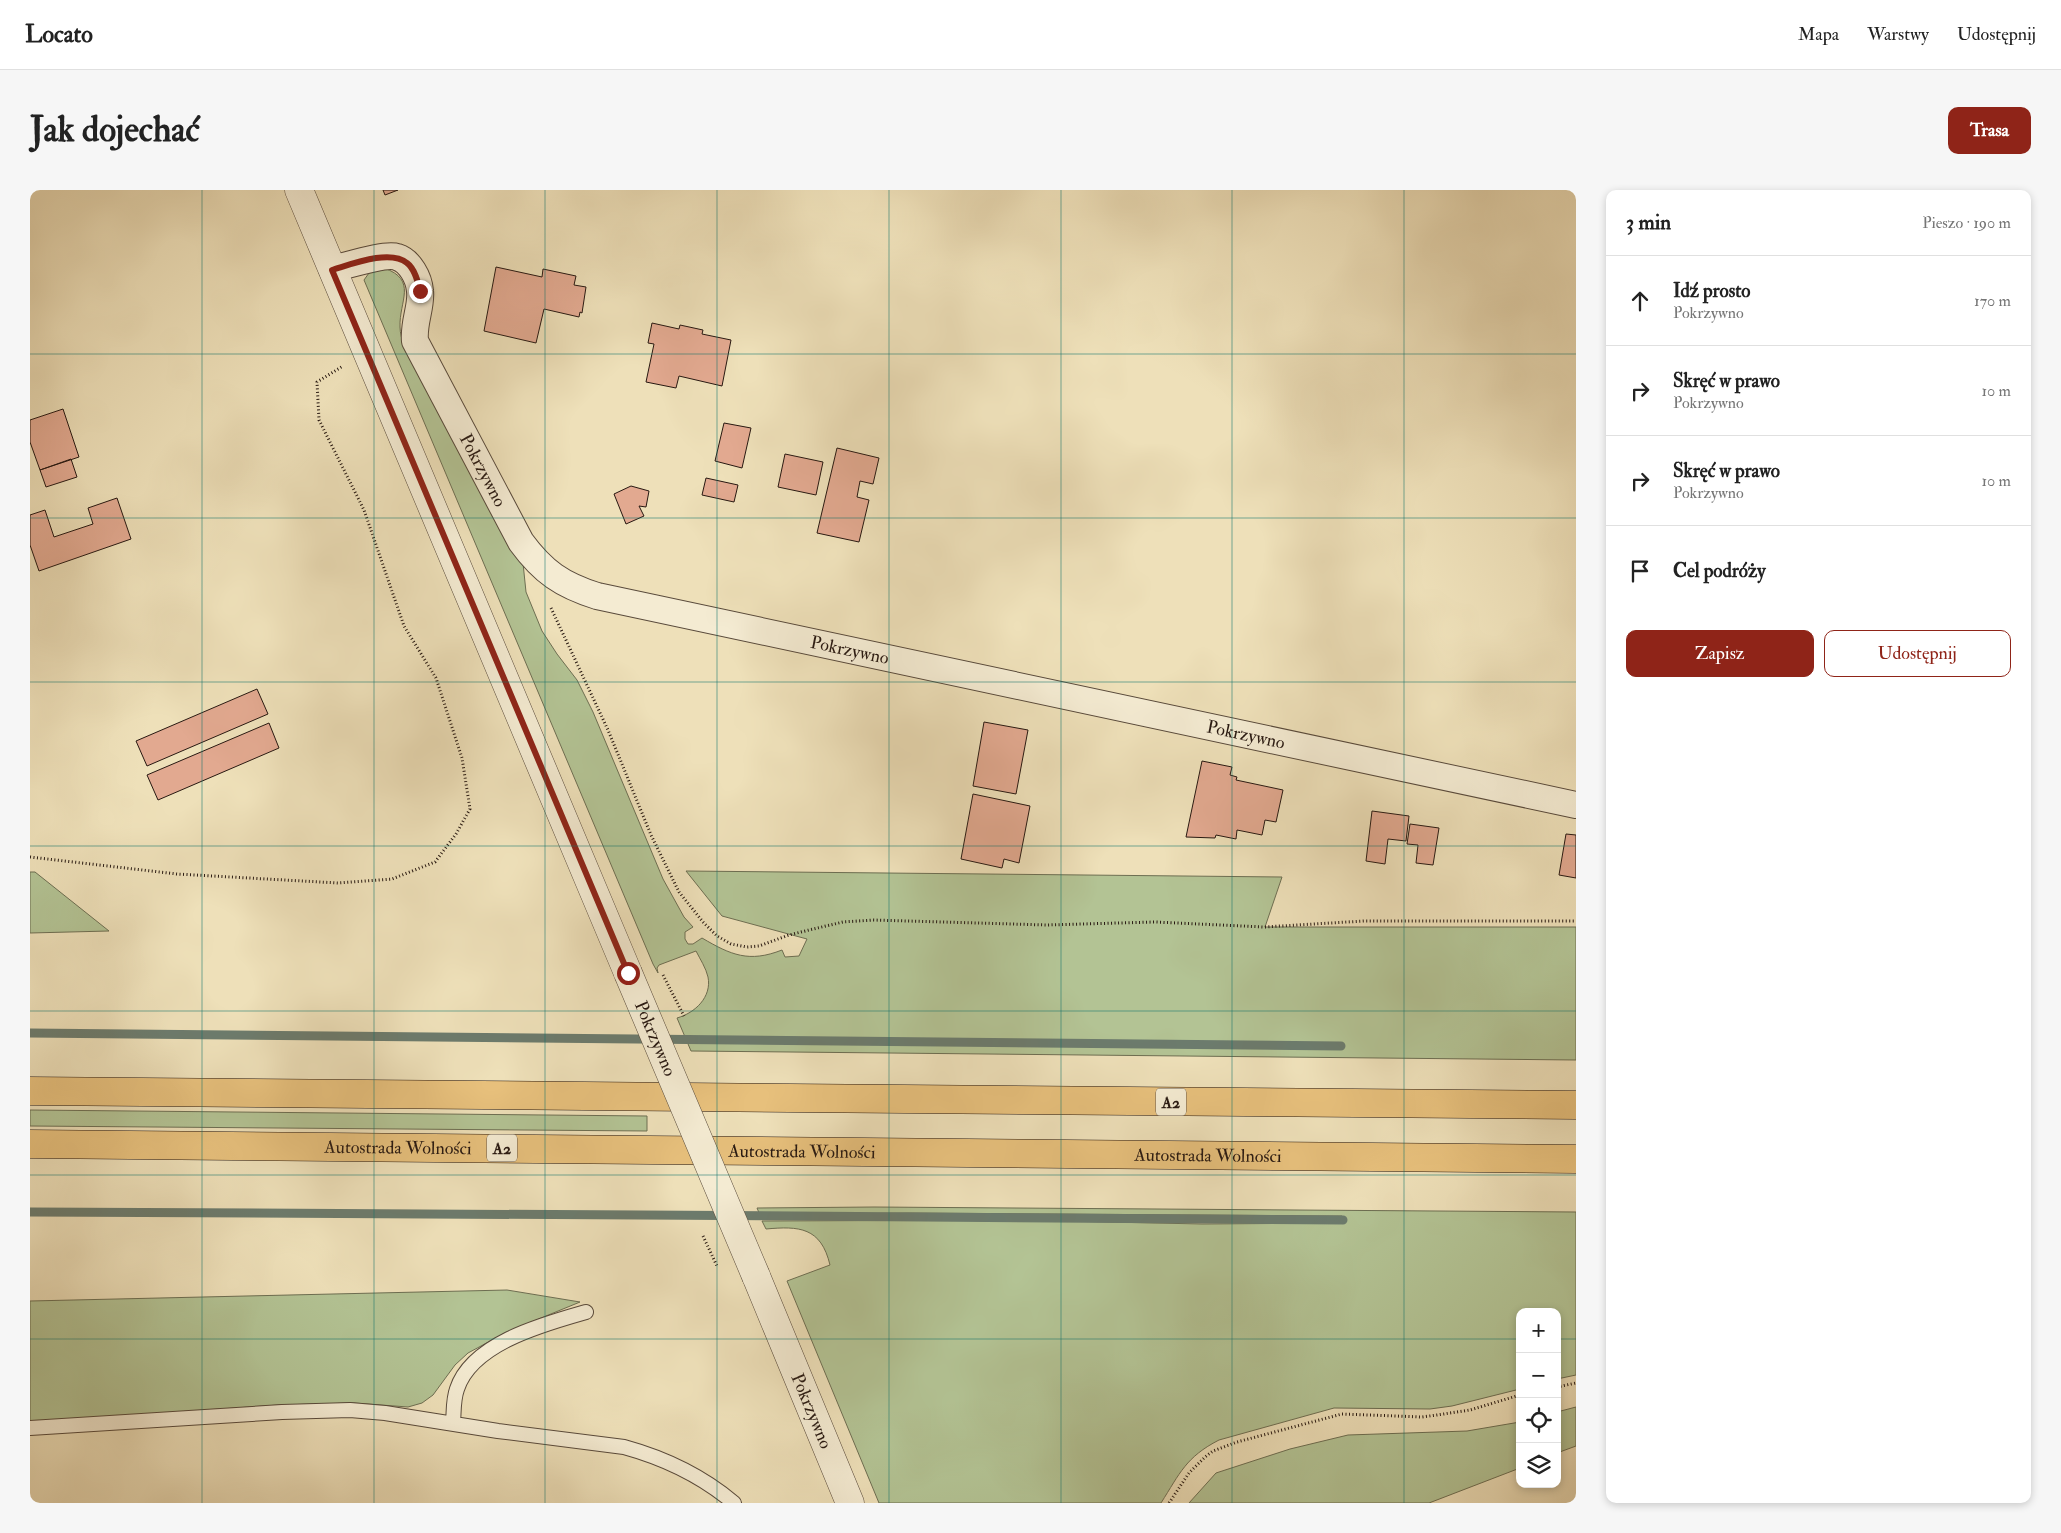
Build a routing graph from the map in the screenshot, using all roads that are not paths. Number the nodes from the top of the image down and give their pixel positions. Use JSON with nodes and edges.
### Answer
{"nodes":[{"id":1,"x":299,"y":190,"type":"edge"},
{"id":2,"x":332,"y":270,"type":"junction"},
{"id":3,"x":1576,"y":805,"type":"edge"},
{"id":4,"x":30,"y":1091,"type":"edge"},
{"id":5,"x":1576,"y":1105,"type":"edge"},
{"id":6,"x":30,"y":1144,"type":"edge"},
{"id":7,"x":1576,"y":1158,"type":"edge"},
{"id":8,"x":586,"y":1312,"type":"dead end"},
{"id":9,"x":453,"y":1423,"type":"junction"},
{"id":10,"x":30,"y":1428,"type":"edge"},
{"id":11,"x":734,"y":1503,"type":"edge"},
{"id":12,"x":850,"y":1503,"type":"edge"}],
"edges":[{"from":1,"to":2,"type":"street","name":"Pokrzywno"},
{"from":2,"to":3,"type":"street","name":"Pokrzywno"},
{"from":2,"to":12,"type":"street","name":"Pokrzywno","bridge":true},
{"from":4,"to":5,"type":"highway","number":"A2"},
{"from":6,"to":7,"type":"highway","name":"Autostrada Wolności","number":"A2"},
{"from":8,"to":9,"type":"lane"},
{"from":9,"to":10,"type":"lane"},
{"from":9,"to":11,"type":"lane"}]}
